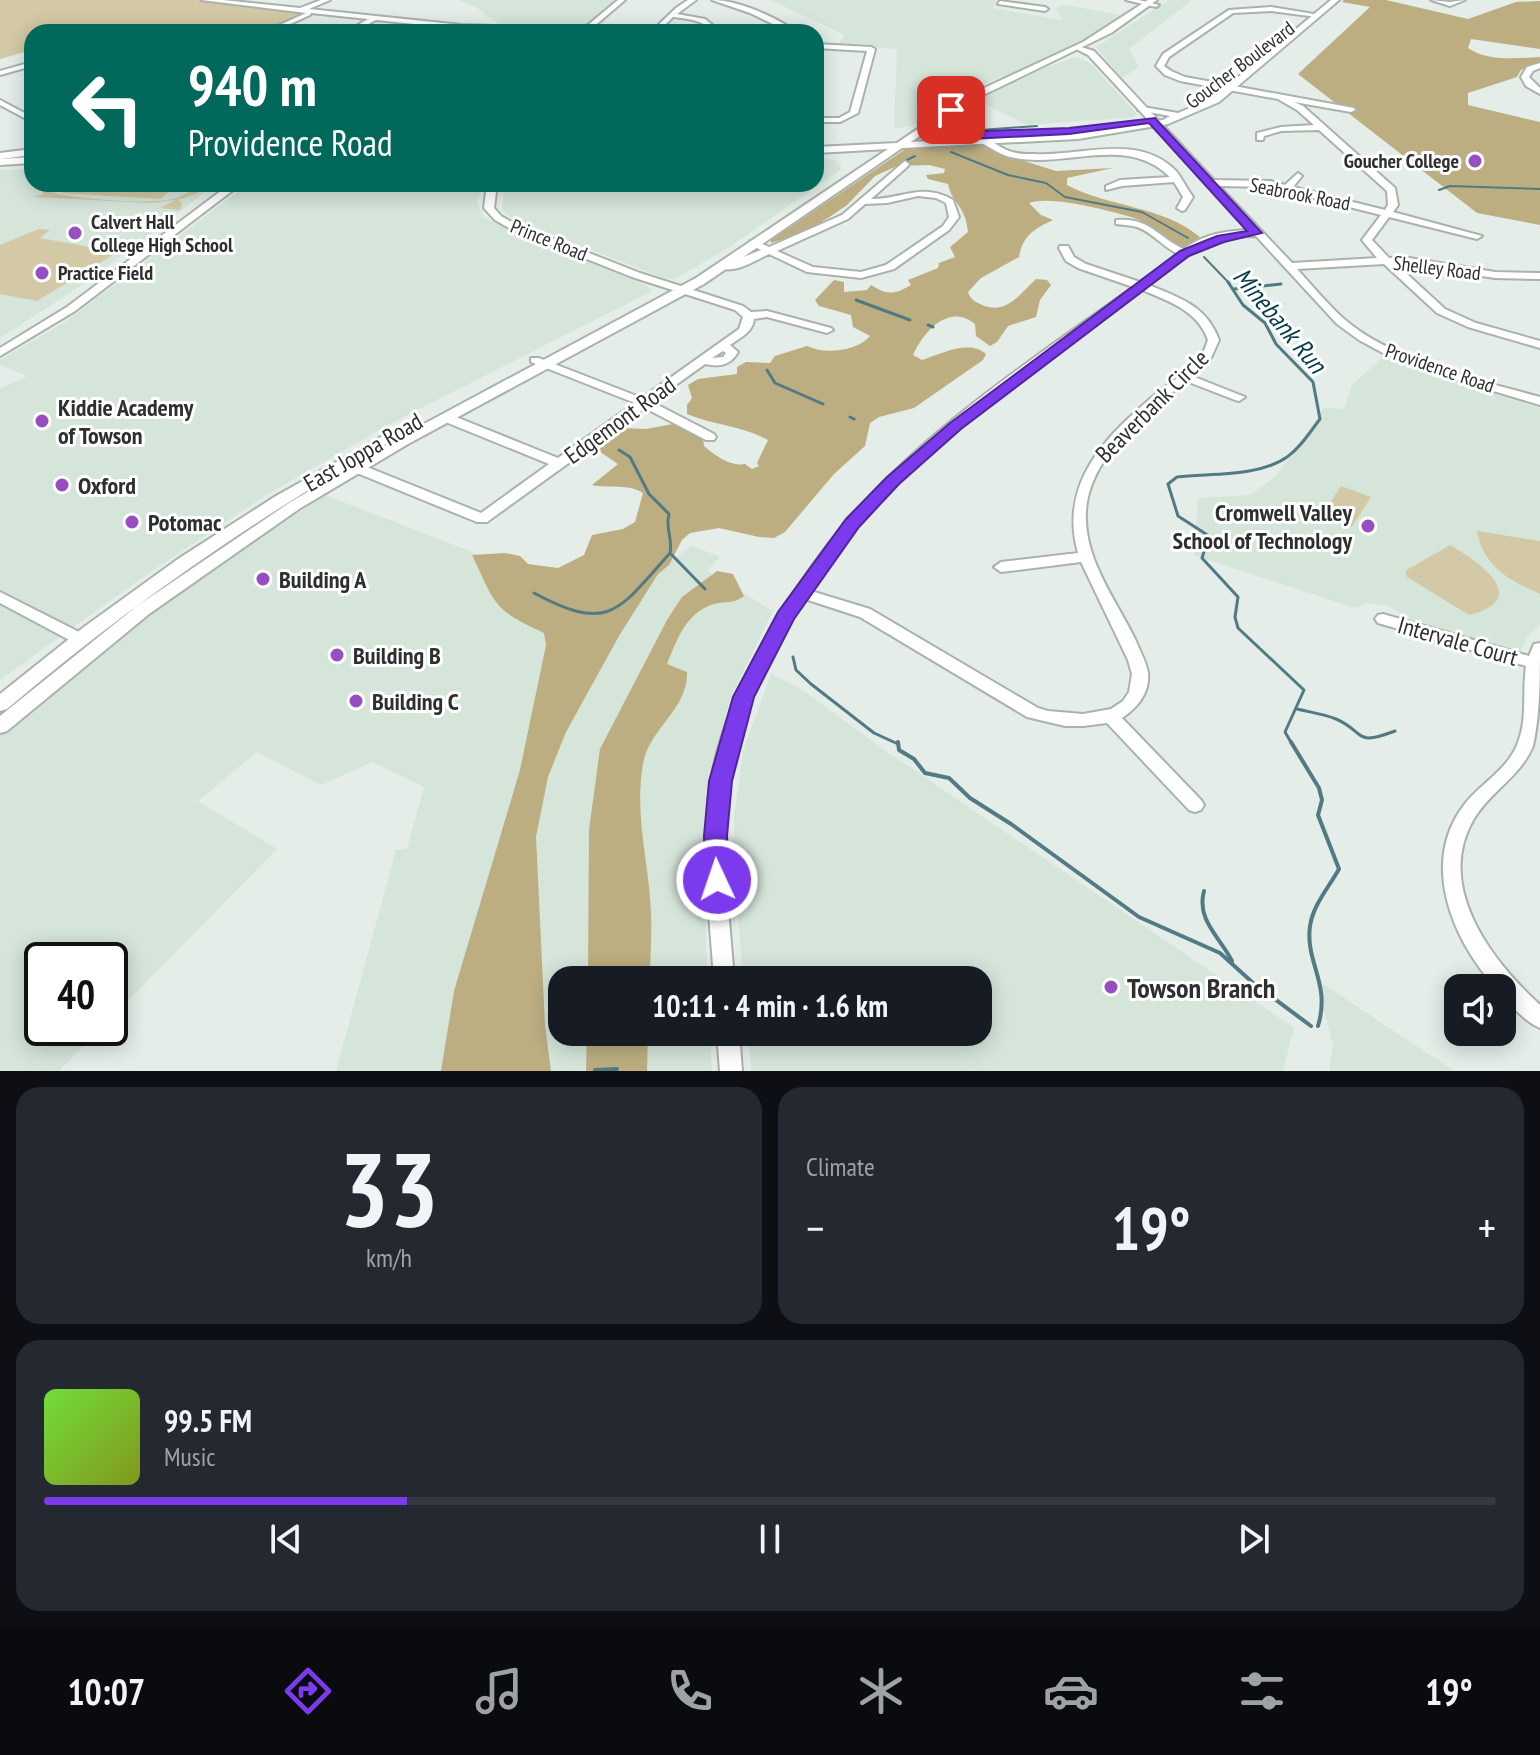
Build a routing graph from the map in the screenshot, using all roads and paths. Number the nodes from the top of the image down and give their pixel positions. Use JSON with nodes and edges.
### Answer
{"nodes":[{"id":1,"x":204,"y":0,"type":"edge"},
{"id":2,"x":261,"y":0,"type":"edge"},
{"id":3,"x":327,"y":0,"type":"edge"},
{"id":4,"x":622,"y":0,"type":"edge"},
{"id":5,"x":693,"y":0,"type":"edge"},
{"id":6,"x":715,"y":0,"type":"edge"},
{"id":7,"x":1129,"y":0,"type":"edge"},
{"id":8,"x":1323,"y":0,"type":"edge"},
{"id":9,"x":1335,"y":0,"type":"edge"},
{"id":10,"x":1434,"y":0,"type":"edge"},
{"id":11,"x":1462,"y":0,"type":"edge"},
{"id":12,"x":1155,"y":2,"type":"edge"},
{"id":13,"x":999,"y":4,"type":"edge"},
{"id":14,"x":1242,"y":4,"type":"edge"},
{"id":15,"x":245,"y":5,"type":"junction"},
{"id":16,"x":1045,"y":9,"type":"dead end"},
{"id":17,"x":299,"y":11,"type":"junction"},
{"id":18,"x":312,"y":12,"type":"junction"},
{"id":19,"x":1312,"y":14,"type":"junction"},
{"id":20,"x":671,"y":15,"type":"junction"},
{"id":21,"x":373,"y":18,"type":"junction"},
{"id":22,"x":285,"y":24,"type":"edge"},
{"id":23,"x":363,"y":24,"type":"edge"},
{"id":24,"x":446,"y":24,"type":"edge"},
{"id":25,"x":593,"y":24,"type":"edge"},
{"id":26,"x":662,"y":24,"type":"edge"},
{"id":27,"x":710,"y":24,"type":"edge"},
{"id":28,"x":777,"y":24,"type":"edge"},
{"id":29,"x":824,"y":46,"type":"edge"},
{"id":30,"x":1084,"y":46,"type":"junction"},
{"id":31,"x":1066,"y":55,"type":"junction"},
{"id":32,"x":1096,"y":58,"type":"junction"},
{"id":33,"x":1540,"y":65,"type":"edge"},
{"id":34,"x":24,"y":66,"type":"edge"},
{"id":35,"x":0,"y":73,"type":"edge"},
{"id":36,"x":1219,"y":87,"type":"junction"},
{"id":37,"x":1230,"y":89,"type":"junction"},
{"id":38,"x":1540,"y":92,"type":"edge"},
{"id":39,"x":0,"y":102,"type":"edge"},
{"id":40,"x":1304,"y":105,"type":"junction"},
{"id":41,"x":1351,"y":110,"type":"dead end"},
{"id":42,"x":24,"y":116,"type":"edge"},
{"id":43,"x":1176,"y":116,"type":"junction"},
{"id":44,"x":824,"y":120,"type":"edge"},
{"id":45,"x":1151,"y":120,"type":"junction"},
{"id":46,"x":1133,"y":126,"type":"junction"},
{"id":47,"x":1322,"y":127,"type":"junction"},
{"id":48,"x":922,"y":129,"type":"junction"},
{"id":49,"x":932,"y":138,"type":"junction"},
{"id":50,"x":1260,"y":138,"type":"dead end"},
{"id":51,"x":901,"y":142,"type":"junction"},
{"id":52,"x":998,"y":145,"type":"junction"},
{"id":53,"x":824,"y":147,"type":"edge"},
{"id":54,"x":824,"y":147,"type":"edge"},
{"id":55,"x":860,"y":147,"type":"junction"},
{"id":56,"x":0,"y":156,"type":"edge"},
{"id":57,"x":24,"y":158,"type":"edge"},
{"id":58,"x":877,"y":158,"type":"junction"},
{"id":59,"x":24,"y":160,"type":"edge"},
{"id":60,"x":0,"y":164,"type":"edge"},
{"id":61,"x":905,"y":164,"type":"dead end"},
{"id":62,"x":1298,"y":176,"type":"dead end"},
{"id":63,"x":1176,"y":179,"type":"junction"},
{"id":64,"x":1210,"y":183,"type":"junction"},
{"id":65,"x":1109,"y":188,"type":"dead end"},
{"id":66,"x":1287,"y":188,"type":"junction"},
{"id":67,"x":223,"y":192,"type":"edge"},
{"id":68,"x":224,"y":192,"type":"edge"},
{"id":69,"x":491,"y":192,"type":"edge"},
{"id":70,"x":865,"y":201,"type":"junction"},
{"id":71,"x":1229,"y":205,"type":"junction"},
{"id":72,"x":1182,"y":208,"type":"dead end"},
{"id":73,"x":1389,"y":212,"type":"junction"},
{"id":74,"x":1119,"y":222,"type":"dead end"},
{"id":75,"x":1256,"y":233,"type":"junction"},
{"id":76,"x":1477,"y":236,"type":"dead end"},
{"id":77,"x":1206,"y":239,"type":"junction"},
{"id":78,"x":753,"y":243,"type":"junction"},
{"id":79,"x":1064,"y":248,"type":"dead end"},
{"id":80,"x":769,"y":249,"type":"junction"},
{"id":81,"x":1184,"y":253,"type":"junction"},
{"id":82,"x":1385,"y":261,"type":"junction"},
{"id":83,"x":1287,"y":266,"type":"junction"},
{"id":84,"x":723,"y":267,"type":"junction"},
{"id":85,"x":1540,"y":276,"type":"edge"},
{"id":86,"x":1140,"y":287,"type":"junction"},
{"id":87,"x":674,"y":290,"type":"junction"},
{"id":88,"x":749,"y":316,"type":"junction"},
{"id":89,"x":827,"y":330,"type":"dead end"},
{"id":90,"x":1539,"y":342,"type":"edge"},
{"id":91,"x":0,"y":343,"type":"edge"},
{"id":92,"x":0,"y":353,"type":"edge"},
{"id":93,"x":540,"y":362,"type":"junction"},
{"id":94,"x":1185,"y":377,"type":"junction"},
{"id":95,"x":1239,"y":397,"type":"dead end"},
{"id":96,"x":1540,"y":401,"type":"edge"},
{"id":97,"x":645,"y":403,"type":"junction"},
{"id":98,"x":447,"y":418,"type":"junction"},
{"id":99,"x":710,"y":437,"type":"dead end"},
{"id":100,"x":560,"y":464,"type":"junction"},
{"id":101,"x":357,"y":468,"type":"junction"},
{"id":102,"x":288,"y":503,"type":"junction"},
{"id":103,"x":1085,"y":557,"type":"junction"},
{"id":104,"x":1001,"y":567,"type":"dead end"},
{"id":105,"x":801,"y":593,"type":"junction"},
{"id":106,"x":0,"y":597,"type":"edge"},
{"id":107,"x":1383,"y":619,"type":"dead end"},
{"id":108,"x":87,"y":643,"type":"junction"},
{"id":109,"x":1537,"y":656,"type":"edge"},
{"id":110,"x":0,"y":704,"type":"edge"},
{"id":111,"x":1110,"y":716,"type":"junction"},
{"id":112,"x":0,"y":726,"type":"edge"},
{"id":113,"x":1195,"y":805,"type":"dead end"},
{"id":114,"x":723,"y":966,"type":"edge"},
{"id":115,"x":1540,"y":1018,"type":"edge"},
{"id":116,"x":729,"y":1046,"type":"edge"},
{"id":117,"x":731,"y":1071,"type":"edge"}],
"edges":[{"from":1,"to":15,"type":"street"},
{"from":2,"to":15,"type":"street"},
{"from":3,"to":17,"type":"street"},
{"from":4,"to":25,"type":"street"},
{"from":5,"to":20,"type":"street"},
{"from":6,"to":28,"type":"street"},
{"from":7,"to":12,"type":"street"},
{"from":8,"to":19,"type":"main road","name":"Goucher Boulevard"},
{"from":9,"to":19,"type":"main road","name":"Goucher Boulevard"},
{"from":10,"to":11,"type":"street"},
{"from":12,"to":30,"type":"main road","name":"East Joppa Road"},
{"from":13,"to":16,"type":"street"},
{"from":14,"to":19,"type":"street"},
{"from":14,"to":36,"type":"street"},
{"from":15,"to":17,"type":"street"},
{"from":17,"to":18,"type":"street"},
{"from":18,"to":21,"type":"street"},
{"from":18,"to":22,"type":"street"},
{"from":19,"to":36,"type":"main road","name":"Goucher Boulevard"},
{"from":19,"to":37,"type":"main road","name":"Goucher Boulevard"},
{"from":20,"to":26,"type":"street"},
{"from":20,"to":27,"type":"street"},
{"from":21,"to":23,"type":"street"},
{"from":21,"to":24,"type":"street"},
{"from":29,"to":44,"type":"street"},
{"from":30,"to":31,"type":"main road","name":"East Joppa Road"},
{"from":30,"to":32,"type":"street","name":"Providence Road"},
{"from":31,"to":32,"type":"street"},
{"from":31,"to":48,"type":"main road","name":"East Joppa Road"},
{"from":32,"to":45,"type":"street","name":"Providence Road"},
{"from":33,"to":38,"type":"street"},
{"from":34,"to":35,"type":"street"},
{"from":36,"to":37,"type":"street"},
{"from":36,"to":43,"type":"main road","name":"Goucher Boulevard"},
{"from":37,"to":40,"type":"street"},
{"from":37,"to":43,"type":"main road","name":"Goucher Boulevard"},
{"from":39,"to":42,"type":"street"},
{"from":40,"to":41,"type":"street"},
{"from":40,"to":47,"type":"street"},
{"from":43,"to":45,"type":"main road"},
{"from":43,"to":45,"type":"main road","name":"Goucher Boulevard"},
{"from":45,"to":46,"type":"main road","name":"Goucher Boulevard"},
{"from":45,"to":46,"type":"main road"},
{"from":45,"to":64,"type":"street","name":"Providence Road"},
{"from":46,"to":49,"type":"main road","name":"Goucher Boulevard"},
{"from":46,"to":52,"type":"main road","name":"Goucher Boulevard"},
{"from":47,"to":50,"type":"street"},
{"from":47,"to":73,"type":"street"},
{"from":48,"to":49,"type":"main road"},
{"from":48,"to":51,"type":"main road","name":"East Joppa Road"},
{"from":49,"to":51,"type":"main road","name":"Goucher Boulevard"},
{"from":51,"to":52,"type":"main road","name":"Goucher Boulevard"},
{"from":51,"to":53,"type":"main road","name":"Goucher Boulevard"},
{"from":51,"to":55,"type":"main road","name":"Goucher Boulevard"},
{"from":51,"to":58,"type":"main road","name":"East Joppa Road"},
{"from":52,"to":63,"type":"street"},
{"from":54,"to":55,"type":"main road","name":"Goucher Boulevard"},
{"from":55,"to":58,"type":"main road"},
{"from":56,"to":57,"type":"street"},
{"from":58,"to":78,"type":"main road","name":"East Joppa Road"},
{"from":59,"to":60,"type":"main road"},
{"from":61,"to":70,"type":"street","name":"East Joppa Road"},
{"from":62,"to":66,"type":"street"},
{"from":63,"to":65,"type":"street"},
{"from":63,"to":72,"type":"street"},
{"from":64,"to":66,"type":"street","name":"Seabrook Road"},
{"from":64,"to":71,"type":"street","name":"Providence Road"},
{"from":66,"to":73,"type":"street","name":"Seabrook Road"},
{"from":67,"to":91,"type":"street"},
{"from":68,"to":92,"type":"street"},
{"from":69,"to":87,"type":"street","name":"Prince Road"},
{"from":70,"to":80,"type":"street","name":"East Joppa Road"},
{"from":70,"to":80,"type":"street"},
{"from":71,"to":75,"type":"street","name":"Providence Road"},
{"from":71,"to":77,"type":"street"},
{"from":73,"to":76,"type":"street","name":"Seabrook Road"},
{"from":73,"to":82,"type":"street"},
{"from":74,"to":81,"type":"street"},
{"from":75,"to":77,"type":"street"},
{"from":75,"to":81,"type":"street"},
{"from":75,"to":83,"type":"street","name":"Providence Road"},
{"from":77,"to":81,"type":"street"},
{"from":78,"to":80,"type":"street"},
{"from":78,"to":84,"type":"main road","name":"East Joppa Road"},
{"from":78,"to":87,"type":"main road","name":"East Joppa Road"},
{"from":79,"to":86,"type":"street","name":"Beaverbank Circle"},
{"from":80,"to":84,"type":"street","name":"East Joppa Road"},
{"from":81,"to":86,"type":"street"},
{"from":82,"to":83,"type":"street","name":"Shelley Road"},
{"from":82,"to":85,"type":"street","name":"Shelley Road"},
{"from":82,"to":90,"type":"street"},
{"from":83,"to":96,"type":"street","name":"Providence Road"},
{"from":84,"to":87,"type":"main road","name":"East Joppa Road"},
{"from":86,"to":94,"type":"street","name":"Beaverbank Circle"},
{"from":86,"to":105,"type":"street"},
{"from":87,"to":88,"type":"street","name":"Prince Road"},
{"from":87,"to":93,"type":"main road","name":"East Joppa Road"},
{"from":87,"to":93,"type":"main road","name":"East Joppa Road"},
{"from":88,"to":89,"type":"street","name":"Prince Road"},
{"from":88,"to":97,"type":"street","name":"Edgemont Road"},
{"from":93,"to":97,"type":"street"},
{"from":93,"to":98,"type":"main road","name":"East Joppa Road"},
{"from":93,"to":102,"type":"main road","name":"East Joppa Road"},
{"from":94,"to":95,"type":"street"},
{"from":94,"to":103,"type":"street","name":"Beaverbank Circle"},
{"from":97,"to":99,"type":"street"},
{"from":97,"to":100,"type":"street","name":"Edgemont Road"},
{"from":98,"to":100,"type":"street"},
{"from":98,"to":101,"type":"main road","name":"East Joppa Road"},
{"from":100,"to":101,"type":"street","name":"Edgemont Road"},
{"from":101,"to":102,"type":"main road","name":"East Joppa Road"},
{"from":102,"to":108,"type":"main road","name":"East Joppa Road"},
{"from":103,"to":104,"type":"street"},
{"from":103,"to":111,"type":"street","name":"Beaverbank Circle"},
{"from":105,"to":111,"type":"street"},
{"from":105,"to":114,"type":"street"},
{"from":106,"to":108,"type":"street"},
{"from":107,"to":109,"type":"street","name":"Intervale Court"},
{"from":108,"to":110,"type":"main road","name":"East Joppa Road"},
{"from":108,"to":112,"type":"main road","name":"East Joppa Road"},
{"from":109,"to":115,"type":"street"},
{"from":111,"to":113,"type":"street"},
{"from":116,"to":117,"type":"street"}]}
